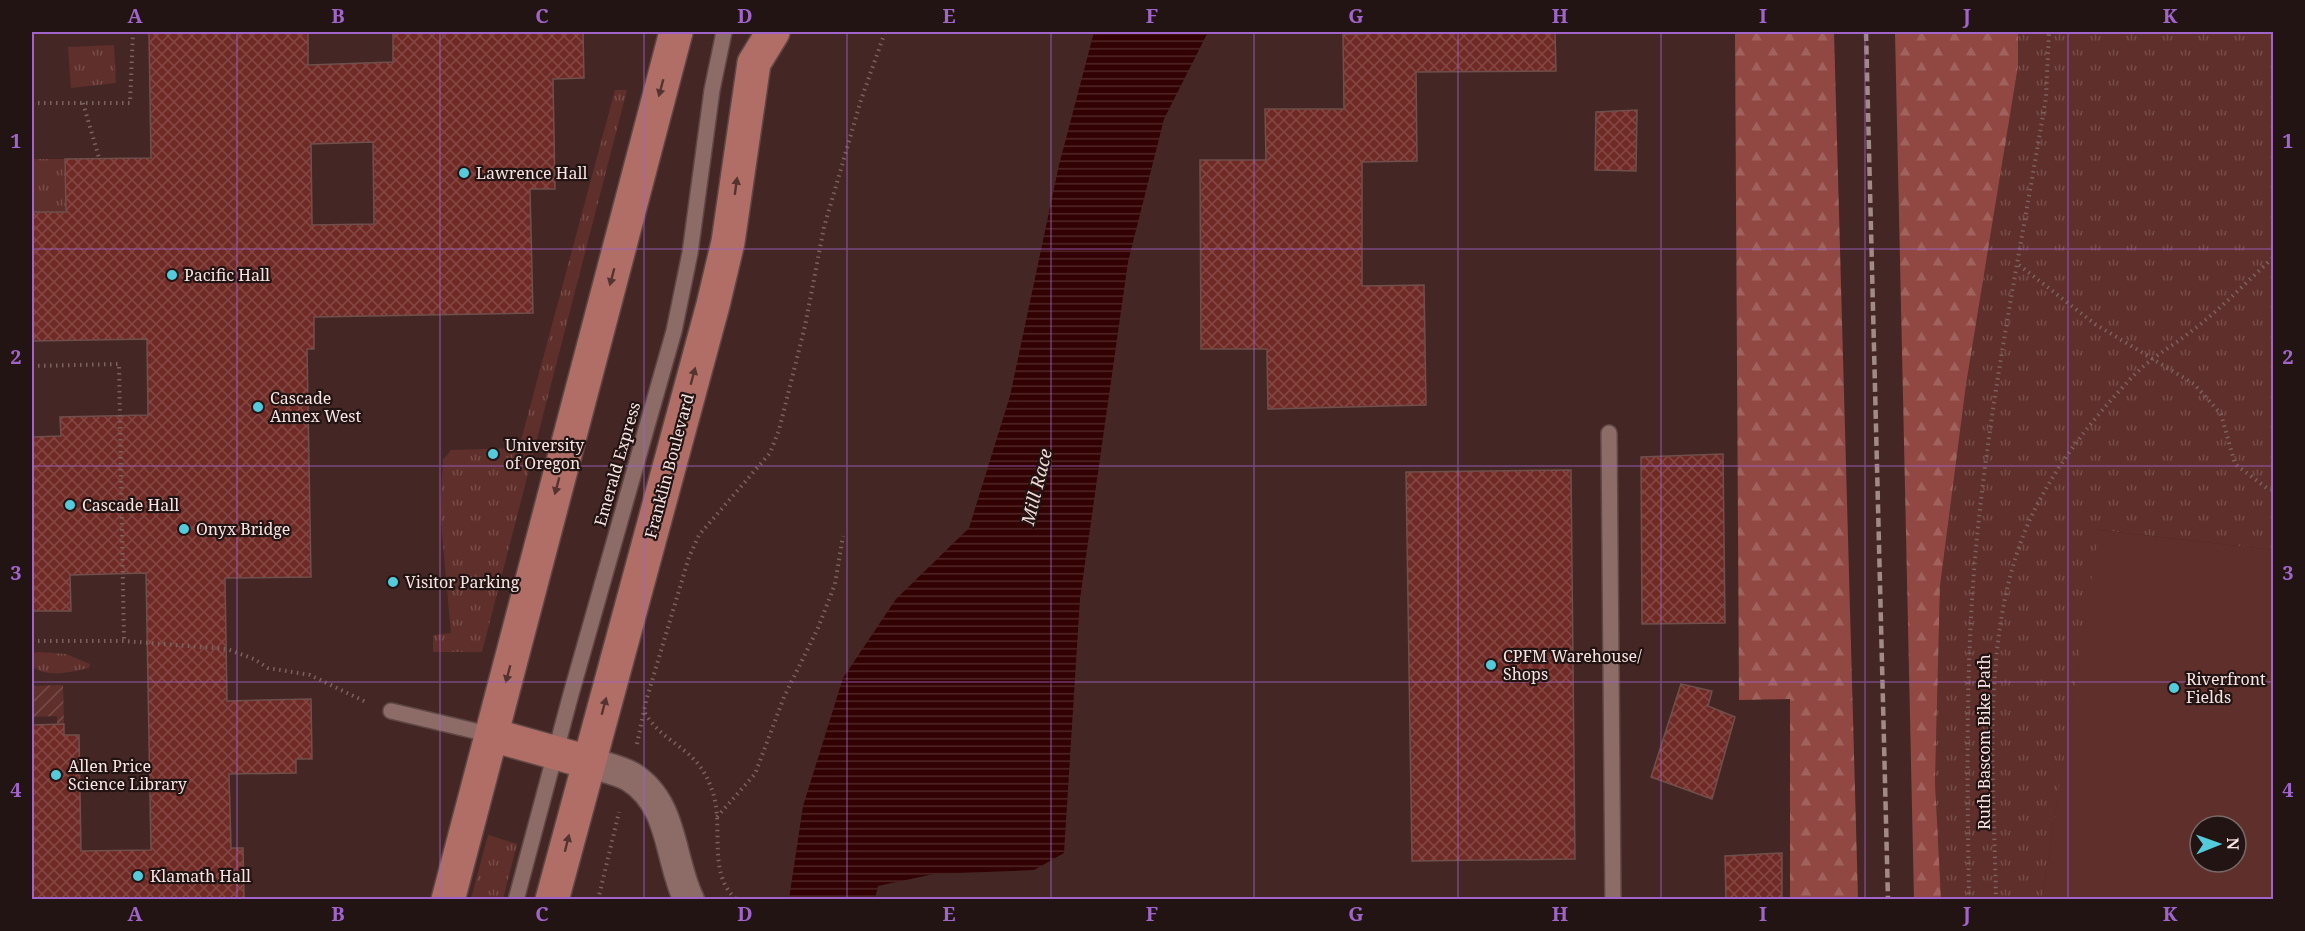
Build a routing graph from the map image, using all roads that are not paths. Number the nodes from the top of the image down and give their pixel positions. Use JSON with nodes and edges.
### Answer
{"nodes":[{"id":1,"x":676,"y":32,"type":"edge"},
{"id":2,"x":724,"y":32,"type":"edge"},
{"id":3,"x":773,"y":32,"type":"edge"},
{"id":4,"x":755,"y":47,"type":"edge"},
{"id":5,"x":1609,"y":433,"type":"dead end"},
{"id":6,"x":391,"y":711,"type":"road end"},
{"id":7,"x":492,"y":735,"type":"junction"},
{"id":8,"x":555,"y":753,"type":"junction"},
{"id":9,"x":588,"y":762,"type":"junction"},
{"id":10,"x":448,"y":900,"type":"edge"},
{"id":11,"x":516,"y":900,"type":"edge"},
{"id":12,"x":552,"y":900,"type":"edge"},
{"id":13,"x":689,"y":900,"type":"edge"},
{"id":14,"x":1613,"y":900,"type":"edge"}],
"edges":[{"from":1,"to":7,"type":"main road","one_way":true},
{"from":2,"to":8,"type":"lane","name":"Emerald Express"},
{"from":3,"to":4,"type":"main road","name":"Franklin Boulevard"},
{"from":9,"to":4,"type":"main road","name":"Franklin Boulevard","one_way":true},
{"from":5,"to":14,"type":"lane"},
{"from":6,"to":7,"type":"lane"},
{"from":7,"to":8,"type":"main road"},
{"from":7,"to":10,"type":"main road"},
{"from":8,"to":9,"type":"main road"},
{"from":8,"to":11,"type":"lane","name":"Emerald Express"},
{"from":12,"to":9,"type":"main road","name":"Franklin Boulevard","one_way":true},
{"from":9,"to":13,"type":"street"}]}
